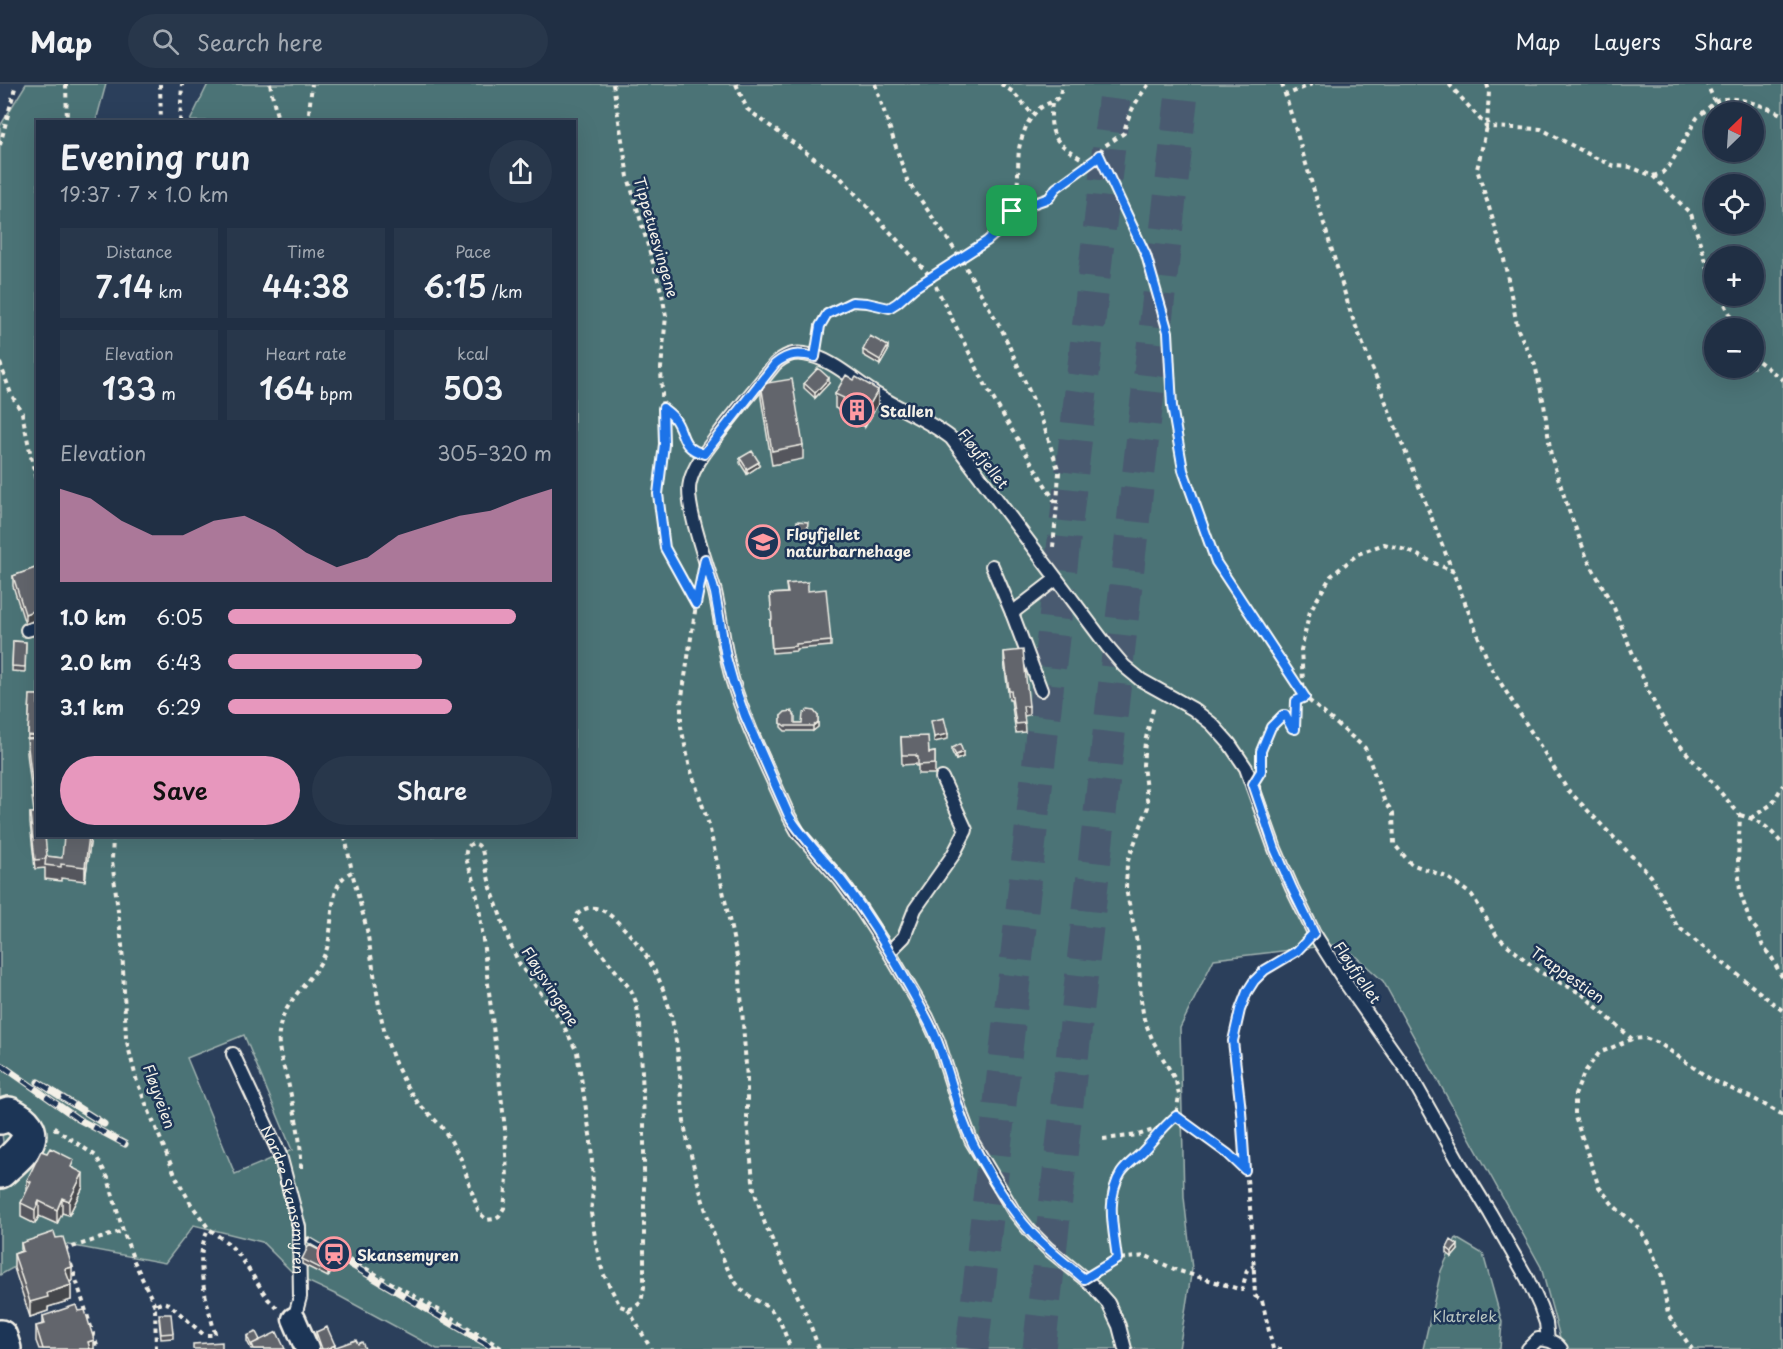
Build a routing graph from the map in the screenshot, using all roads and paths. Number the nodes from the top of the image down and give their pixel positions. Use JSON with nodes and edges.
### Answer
{"nodes":[{"id":1,"x":16,"y":84,"type":"edge"},
{"id":2,"x":66,"y":84,"type":"edge"},
{"id":3,"x":160,"y":84,"type":"edge"},
{"id":4,"x":182,"y":84,"type":"edge"},
{"id":5,"x":270,"y":84,"type":"edge"},
{"id":6,"x":312,"y":84,"type":"edge"},
{"id":7,"x":613,"y":84,"type":"edge"},
{"id":8,"x":736,"y":84,"type":"edge"},
{"id":9,"x":875,"y":84,"type":"edge"},
{"id":10,"x":1001,"y":84,"type":"edge"},
{"id":11,"x":1062,"y":84,"type":"edge"},
{"id":12,"x":1149,"y":84,"type":"edge"},
{"id":13,"x":1282,"y":84,"type":"edge"},
{"id":14,"x":1312,"y":84,"type":"edge"},
{"id":15,"x":1449,"y":84,"type":"edge"},
{"id":16,"x":1487,"y":84,"type":"edge"},
{"id":17,"x":1707,"y":84,"type":"edge"},
{"id":18,"x":1284,"y":96,"type":"junction"},
{"id":19,"x":1715,"y":102,"type":"joint"},
{"id":20,"x":1753,"y":102,"type":"edge"},
{"id":21,"x":1052,"y":103,"type":"junction"},
{"id":22,"x":1764,"y":107,"type":"edge"},
{"id":23,"x":1704,"y":112,"type":"edge"},
{"id":24,"x":1033,"y":115,"type":"junction"},
{"id":25,"x":1783,"y":115,"type":"edge"},
{"id":26,"x":67,"y":120,"type":"edge"},
{"id":27,"x":161,"y":120,"type":"edge"},
{"id":28,"x":180,"y":120,"type":"edge"},
{"id":29,"x":278,"y":120,"type":"edge"},
{"id":30,"x":308,"y":120,"type":"edge"},
{"id":31,"x":1487,"y":127,"type":"junction"},
{"id":32,"x":0,"y":145,"type":"edge"},
{"id":33,"x":1099,"y":155,"type":"junction"},
{"id":34,"x":1090,"y":164,"type":"junction"},
{"id":35,"x":1653,"y":176,"type":"junction"},
{"id":36,"x":1012,"y":211,"type":"junction"},
{"id":37,"x":1704,"y":255,"type":"edge"},
{"id":38,"x":961,"y":259,"type":"junction"},
{"id":39,"x":931,"y":278,"type":"junction"},
{"id":40,"x":815,"y":357,"type":"junction"},
{"id":41,"x":0,"y":363,"type":"edge"},
{"id":42,"x":1764,"y":365,"type":"edge"},
{"id":43,"x":1783,"y":380,"type":"edge"},
{"id":44,"x":663,"y":408,"type":"junction"},
{"id":45,"x":704,"y":454,"type":"junction"},
{"id":46,"x":36,"y":480,"type":"edge"},
{"id":47,"x":1057,"y":505,"type":"junction"},
{"id":48,"x":705,"y":559,"type":"junction"},
{"id":49,"x":992,"y":566,"type":"dead end"},
{"id":50,"x":1454,"y":572,"type":"junction"},
{"id":51,"x":1053,"y":575,"type":"junction"},
{"id":52,"x":696,"y":604,"type":"junction"},
{"id":53,"x":1012,"y":613,"type":"junction"},
{"id":54,"x":1041,"y":690,"type":"dead end"},
{"id":55,"x":1158,"y":690,"type":"junction"},
{"id":56,"x":1305,"y":697,"type":"junction"},
{"id":57,"x":942,"y":778,"type":"dead end"},
{"id":58,"x":1253,"y":784,"type":"junction"},
{"id":59,"x":1783,"y":785,"type":"edge"},
{"id":60,"x":1740,"y":815,"type":"junction"},
{"id":61,"x":1750,"y":818,"type":"junction"},
{"id":62,"x":113,"y":837,"type":"edge"},
{"id":63,"x":345,"y":837,"type":"edge"},
{"id":64,"x":1783,"y":845,"type":"edge"},
{"id":65,"x":352,"y":872,"type":"junction"},
{"id":66,"x":1314,"y":933,"type":"junction"},
{"id":67,"x":889,"y":951,"type":"junction"},
{"id":68,"x":1783,"y":979,"type":"edge"},
{"id":69,"x":1783,"y":1011,"type":"edge"},
{"id":70,"x":1632,"y":1039,"type":"junction"},
{"id":71,"x":233,"y":1054,"type":"dead end"},
{"id":72,"x":1783,"y":1115,"type":"edge"},
{"id":73,"x":1176,"y":1116,"type":"junction"},
{"id":74,"x":0,"y":1117,"type":"edge"},
{"id":75,"x":50,"y":1125,"type":"dead end"},
{"id":76,"x":1164,"y":1127,"type":"junction"},
{"id":77,"x":1103,"y":1139,"type":"dead end"},
{"id":78,"x":1245,"y":1170,"type":"junction"},
{"id":79,"x":0,"y":1171,"type":"edge"},
{"id":80,"x":301,"y":1174,"type":"dead end"},
{"id":81,"x":209,"y":1228,"type":"junction"},
{"id":82,"x":123,"y":1231,"type":"junction"},
{"id":83,"x":342,"y":1255,"type":"dead end"},
{"id":84,"x":1117,"y":1259,"type":"junction"},
{"id":85,"x":1254,"y":1266,"type":"junction"},
{"id":86,"x":1084,"y":1279,"type":"junction"},
{"id":87,"x":155,"y":1306,"type":"junction"},
{"id":88,"x":628,"y":1309,"type":"junction"},
{"id":89,"x":294,"y":1319,"type":"junction"},
{"id":90,"x":0,"y":1337,"type":"edge"},
{"id":91,"x":1548,"y":1340,"type":"junction"},
{"id":92,"x":4,"y":1349,"type":"edge"},
{"id":93,"x":98,"y":1349,"type":"edge"},
{"id":94,"x":156,"y":1349,"type":"edge"},
{"id":95,"x":307,"y":1349,"type":"edge"},
{"id":96,"x":503,"y":1349,"type":"edge"},
{"id":97,"x":651,"y":1349,"type":"edge"},
{"id":98,"x":790,"y":1349,"type":"edge"},
{"id":99,"x":819,"y":1349,"type":"edge"},
{"id":100,"x":1125,"y":1349,"type":"edge"},
{"id":101,"x":1282,"y":1349,"type":"edge"},
{"id":102,"x":1528,"y":1349,"type":"edge"},
{"id":103,"x":1561,"y":1349,"type":"edge"},
{"id":104,"x":1692,"y":1349,"type":"edge"}],
"edges":[{"from":1,"to":32,"type":"path"},
{"from":2,"to":26,"type":"path"},
{"from":3,"to":27,"type":"path"},
{"from":4,"to":28,"type":"path"},
{"from":5,"to":29,"type":"path"},
{"from":6,"to":30,"type":"path"},
{"from":7,"to":44,"type":"path","name":"Tippetuesvingene"},
{"from":8,"to":39,"type":"path"},
{"from":9,"to":38,"type":"path"},
{"from":10,"to":24,"type":"path"},
{"from":11,"to":21,"type":"path"},
{"from":12,"to":33,"type":"path"},
{"from":13,"to":18,"type":"path"},
{"from":14,"to":18,"type":"path"},
{"from":15,"to":31,"type":"path"},
{"from":16,"to":31,"type":"path"},
{"from":17,"to":19,"type":"path"},
{"from":18,"to":50,"type":"path"},
{"from":19,"to":20,"type":"path"},
{"from":21,"to":24,"type":"path"},
{"from":21,"to":34,"type":"path"},
{"from":22,"to":25,"type":"path"},
{"from":23,"to":35,"type":"path"},
{"from":24,"to":36,"type":"path"},
{"from":31,"to":35,"type":"path"},
{"from":31,"to":60,"type":"path"},
{"from":33,"to":34,"type":"path"},
{"from":33,"to":56,"type":"path","name":"Trappestien"},
{"from":34,"to":36,"type":"path"},
{"from":35,"to":37,"type":"path"},
{"from":36,"to":38,"type":"path"},
{"from":38,"to":39,"type":"path"},
{"from":38,"to":47,"type":"path"},
{"from":39,"to":40,"type":"path"},
{"from":39,"to":47,"type":"path"},
{"from":40,"to":45,"type":"lane","name":"Fløyfjellet"},
{"from":40,"to":51,"type":"lane","name":"Fløyfjellet"},
{"from":41,"to":46,"type":"path"},
{"from":42,"to":43,"type":"path"},
{"from":44,"to":45,"type":"path"},
{"from":44,"to":52,"type":"path","name":"Tippetuesvingene"},
{"from":45,"to":48,"type":"lane","name":"Fløyfjellet"},
{"from":47,"to":51,"type":"path"},
{"from":48,"to":52,"type":"path"},
{"from":48,"to":67,"type":"lane","name":"Fløyfjellet"},
{"from":49,"to":53,"type":"lane"},
{"from":50,"to":56,"type":"path"},
{"from":50,"to":69,"type":"path"},
{"from":51,"to":53,"type":"lane"},
{"from":51,"to":55,"type":"lane","name":"Fløyfjellet"},
{"from":52,"to":99,"type":"path"},
{"from":53,"to":54,"type":"lane"},
{"from":55,"to":58,"type":"lane","name":"Fløyfjellet"},
{"from":55,"to":73,"type":"path"},
{"from":56,"to":58,"type":"path"},
{"from":56,"to":70,"type":"path","name":"Trappestien"},
{"from":57,"to":67,"type":"lane"},
{"from":58,"to":66,"type":"lane","name":"Fløyfjellet"},
{"from":59,"to":61,"type":"path"},
{"from":60,"to":61,"type":"path"},
{"from":60,"to":68,"type":"path"},
{"from":61,"to":64,"type":"path"},
{"from":62,"to":81,"type":"path","name":"Fløyveien"},
{"from":63,"to":65,"type":"path"},
{"from":65,"to":80,"type":"path"},
{"from":65,"to":88,"type":"path","name":"Fløysvingene"},
{"from":66,"to":78,"type":"path"},
{"from":66,"to":91,"type":"lane","name":"Fløyfjellet"},
{"from":67,"to":86,"type":"lane","name":"Fløyfjellet"},
{"from":70,"to":72,"type":"path"},
{"from":70,"to":104,"type":"path"},
{"from":71,"to":89,"type":"lane","name":"Nordre Skansemyren"},
{"from":73,"to":76,"type":"path"},
{"from":73,"to":78,"type":"path"},
{"from":74,"to":79,"type":"street"},
{"from":75,"to":82,"type":"path"},
{"from":76,"to":77,"type":"path"},
{"from":76,"to":84,"type":"path"},
{"from":78,"to":85,"type":"path"},
{"from":81,"to":87,"type":"path"},
{"from":81,"to":89,"type":"path","name":"Fløyveien"},
{"from":82,"to":87,"type":"path"},
{"from":82,"to":93,"type":"path"},
{"from":83,"to":96,"type":"path"},
{"from":84,"to":85,"type":"path"},
{"from":84,"to":86,"type":"path"},
{"from":85,"to":101,"type":"path"},
{"from":86,"to":100,"type":"lane","name":"Fløyfjellet"},
{"from":87,"to":94,"type":"path"},
{"from":88,"to":97,"type":"path"},
{"from":88,"to":98,"type":"path"},
{"from":89,"to":95,"type":"street"},
{"from":90,"to":92,"type":"street"},
{"from":91,"to":102,"type":"lane"},
{"from":91,"to":103,"type":"lane"}]}
